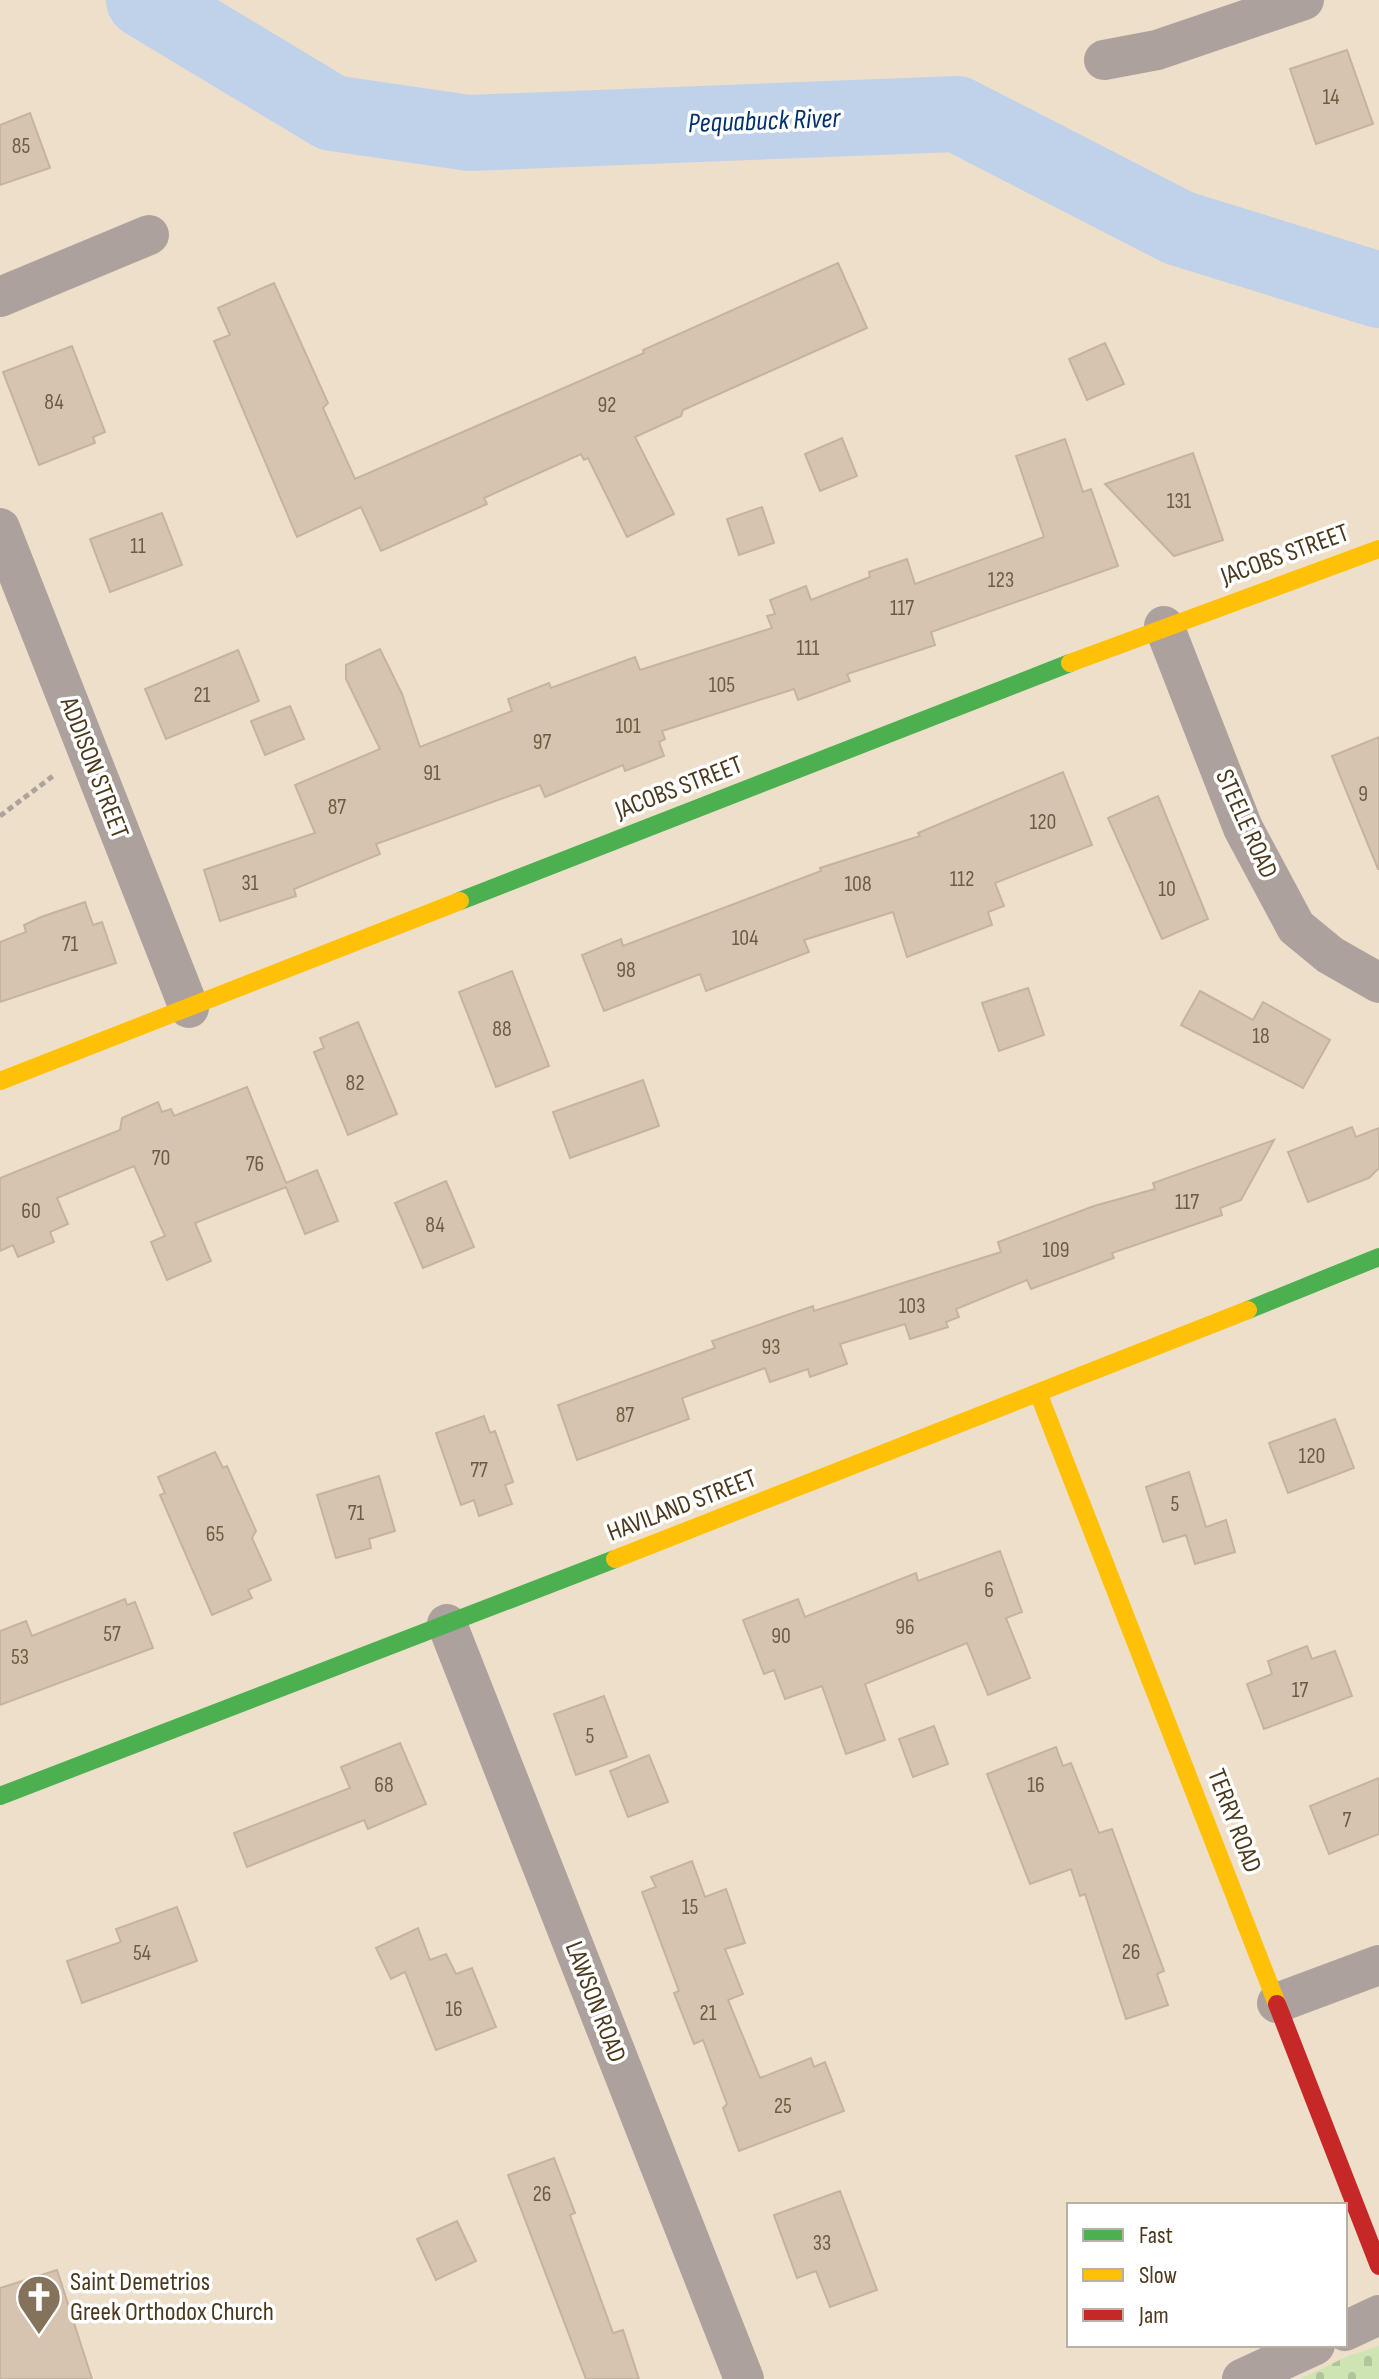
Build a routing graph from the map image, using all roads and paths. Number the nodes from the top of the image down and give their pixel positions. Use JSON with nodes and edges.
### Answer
{"nodes":[{"id":1,"x":1304,"y":0,"type":"edge"},
{"id":2,"x":1104,"y":60,"type":"dead end"},
{"id":3,"x":149,"y":235,"type":"dead end"},
{"id":4,"x":0,"y":297,"type":"edge"},
{"id":5,"x":0,"y":528,"type":"edge"},
{"id":6,"x":1379,"y":549,"type":"edge"},
{"id":7,"x":1164,"y":626,"type":"junction"},
{"id":8,"x":56,"y":773,"type":"dead end"},
{"id":9,"x":0,"y":816,"type":"edge"},
{"id":10,"x":1379,"y":983,"type":"edge"},
{"id":11,"x":189,"y":1008,"type":"junction"},
{"id":12,"x":0,"y":1081,"type":"edge"},
{"id":13,"x":1379,"y":1257,"type":"edge"},
{"id":14,"x":1039,"y":1395,"type":"junction"},
{"id":15,"x":447,"y":1624,"type":"junction"},
{"id":16,"x":0,"y":1796,"type":"edge"},
{"id":17,"x":1379,"y":1965,"type":"edge"},
{"id":18,"x":1277,"y":2003,"type":"junction"},
{"id":19,"x":1379,"y":2266,"type":"edge"},
{"id":20,"x":1379,"y":2315,"type":"edge"},
{"id":21,"x":1347,"y":2330,"type":"edge"},
{"id":22,"x":1311,"y":2347,"type":"edge"},
{"id":23,"x":744,"y":2379,"type":"edge"},
{"id":24,"x":1242,"y":2379,"type":"edge"}],
"edges":[{"from":1,"to":2,"type":"street"},
{"from":3,"to":4,"type":"street"},
{"from":5,"to":11,"type":"street","name":"ADDISON STREET"},
{"from":6,"to":7,"type":"street","name":"JACOBS STREET"},
{"from":7,"to":10,"type":"street","name":"STEELE ROAD"},
{"from":7,"to":11,"type":"street","name":"JACOBS STREET"},
{"from":8,"to":9,"type":"path"},
{"from":11,"to":12,"type":"street","name":"JACOBS STREET"},
{"from":13,"to":14,"type":"street","name":"HAVILAND STREET"},
{"from":14,"to":15,"type":"street","name":"HAVILAND STREET"},
{"from":14,"to":18,"type":"street","name":"TERRY ROAD"},
{"from":15,"to":16,"type":"street","name":"HAVILAND STREET"},
{"from":15,"to":23,"type":"street","name":"LAWSON ROAD"},
{"from":17,"to":18,"type":"street"},
{"from":18,"to":19,"type":"street","name":"TERRY ROAD"},
{"from":20,"to":21,"type":"street"},
{"from":22,"to":24,"type":"street"}]}
